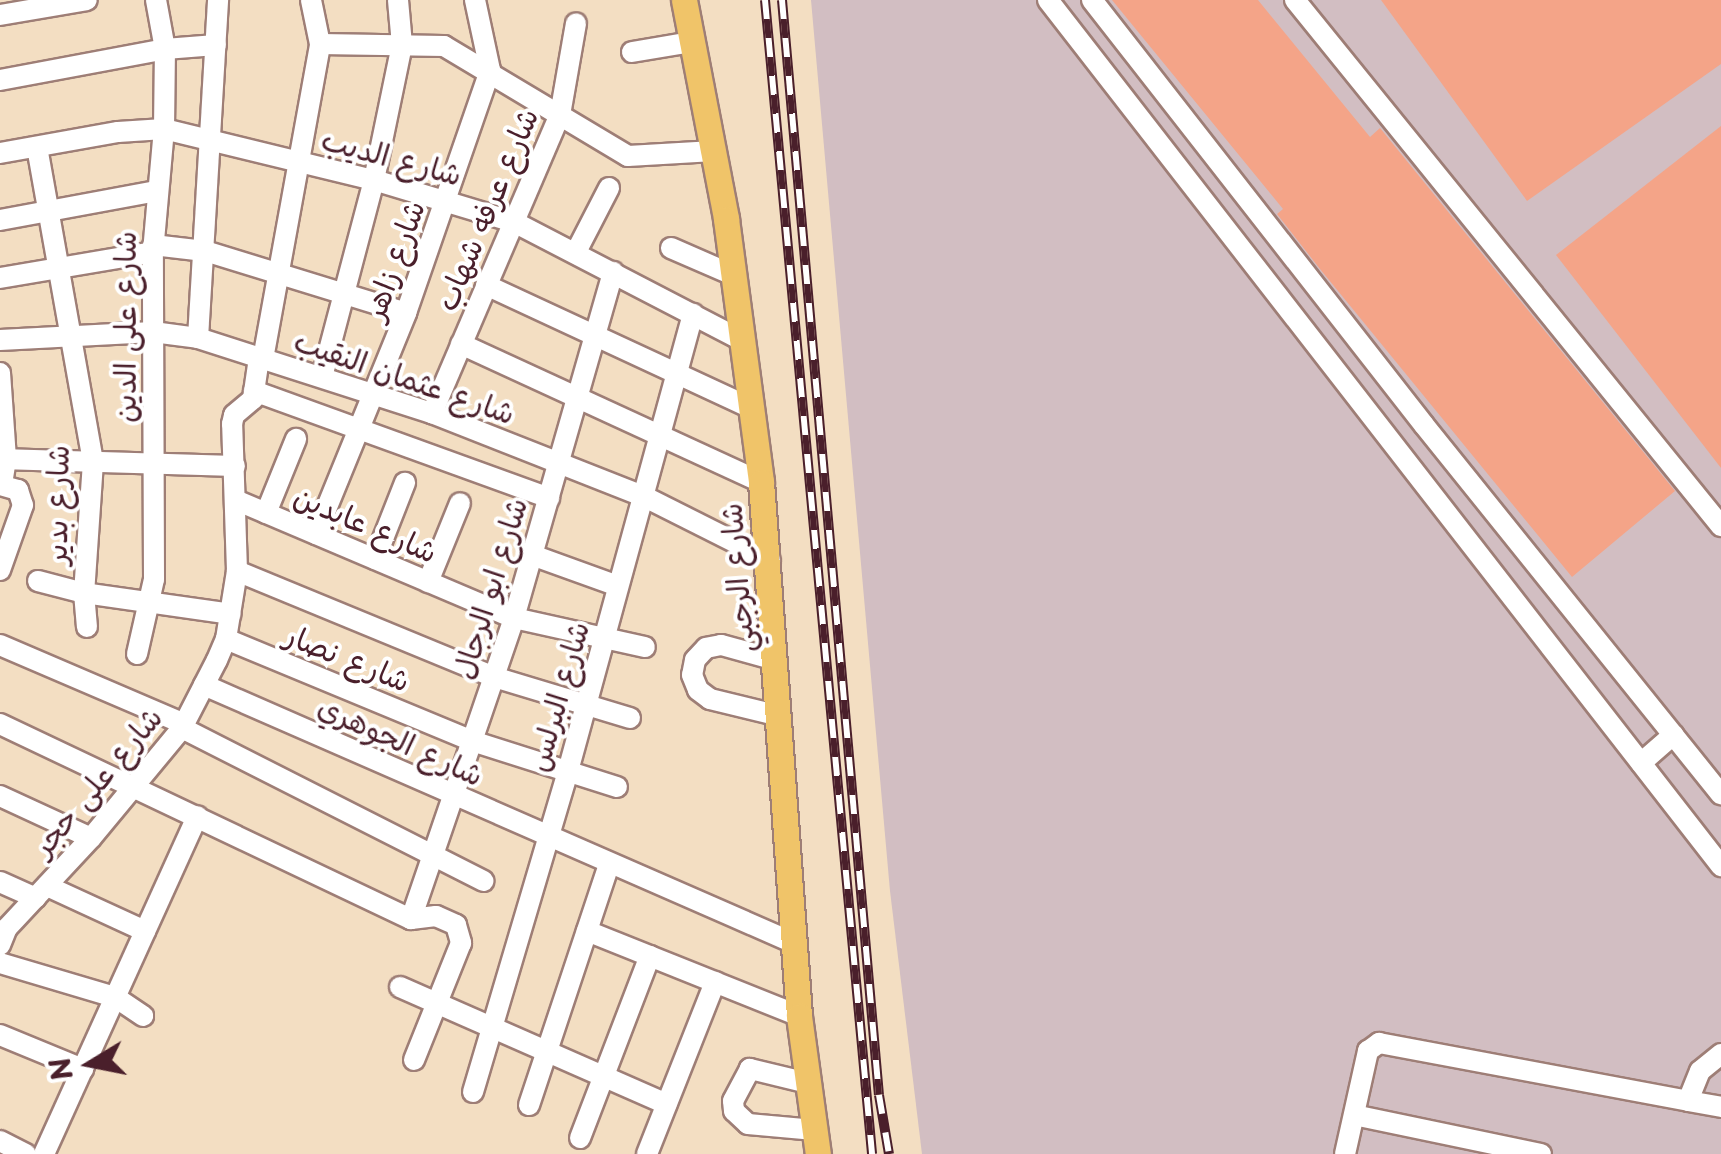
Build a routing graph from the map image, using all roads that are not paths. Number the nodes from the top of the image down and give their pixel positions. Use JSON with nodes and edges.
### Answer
{"nodes":[{"id":1,"x":88,"y":0,"type":"edge"},
{"id":2,"x":156,"y":0,"type":"edge"},
{"id":3,"x":311,"y":0,"type":"edge"},
{"id":4,"x":398,"y":0,"type":"edge"},
{"id":5,"x":476,"y":0,"type":"edge"},
{"id":6,"x":1048,"y":0,"type":"edge"},
{"id":7,"x":1092,"y":0,"type":"edge"},
{"id":8,"x":1294,"y":0,"type":"edge"},
{"id":9,"x":223,"y":1,"type":"edge"},
{"id":10,"x":680,"y":1,"type":"edge"},
{"id":11,"x":0,"y":15,"type":"edge"},
{"id":12,"x":576,"y":23,"type":"dead end"},
{"id":13,"x":692,"y":42,"type":"junction"},
{"id":14,"x":320,"y":44,"type":"junction"},
{"id":15,"x":216,"y":45,"type":"junction"},
{"id":16,"x":402,"y":45,"type":"junction"},
{"id":17,"x":165,"y":49,"type":"junction"},
{"id":18,"x":632,"y":52,"type":"dead end"},
{"id":19,"x":490,"y":70,"type":"junction"},
{"id":20,"x":0,"y":80,"type":"edge"},
{"id":21,"x":560,"y":114,"type":"junction"},
{"id":22,"x":164,"y":129,"type":"junction"},
{"id":23,"x":1192,"y":129,"type":"junction"},
{"id":24,"x":211,"y":141,"type":"junction"},
{"id":25,"x":37,"y":146,"type":"junction"},
{"id":26,"x":1165,"y":150,"type":"junction"},
{"id":27,"x":714,"y":151,"type":"junction"},
{"id":28,"x":0,"y":153,"type":"edge"},
{"id":29,"x":299,"y":162,"type":"junction"},
{"id":30,"x":374,"y":180,"type":"junction"},
{"id":31,"x":609,"y":188,"type":"dead end"},
{"id":32,"x":157,"y":192,"type":"junction"},
{"id":33,"x":446,"y":201,"type":"junction"},
{"id":34,"x":48,"y":211,"type":"junction"},
{"id":35,"x":0,"y":220,"type":"edge"},
{"id":36,"x":514,"y":222,"type":"junction"},
{"id":37,"x":153,"y":248,"type":"junction"},
{"id":38,"x":672,"y":248,"type":"dead end"},
{"id":39,"x":205,"y":251,"type":"junction"},
{"id":40,"x":576,"y":252,"type":"junction"},
{"id":41,"x":59,"y":268,"type":"junction"},
{"id":42,"x":613,"y":272,"type":"junction"},
{"id":43,"x":279,"y":274,"type":"junction"},
{"id":44,"x":733,"y":275,"type":"junction"},
{"id":45,"x":0,"y":278,"type":"edge"},
{"id":46,"x":486,"y":286,"type":"junction"},
{"id":47,"x":344,"y":294,"type":"junction"},
{"id":48,"x":406,"y":313,"type":"junction"},
{"id":49,"x":693,"y":314,"type":"junction"},
{"id":50,"x":153,"y":332,"type":"junction"},
{"id":51,"x":595,"y":336,"type":"junction"},
{"id":52,"x":71,"y":337,"type":"junction"},
{"id":53,"x":198,"y":338,"type":"junction"},
{"id":54,"x":0,"y":340,"type":"edge"},
{"id":55,"x":742,"y":340,"type":"junction"},
{"id":56,"x":462,"y":344,"type":"junction"},
{"id":57,"x":261,"y":358,"type":"junction"},
{"id":58,"x":0,"y":373,"type":"edge"},
{"id":59,"x":676,"y":373,"type":"junction"},
{"id":60,"x":322,"y":377,"type":"junction"},
{"id":61,"x":254,"y":392,"type":"junction"},
{"id":62,"x":374,"y":394,"type":"junction"},
{"id":63,"x":578,"y":398,"type":"junction"},
{"id":64,"x":751,"y":408,"type":"junction"},
{"id":65,"x":432,"y":413,"type":"junction"},
{"id":66,"x":1424,"y":425,"type":"junction"},
{"id":67,"x":360,"y":429,"type":"junction"},
{"id":68,"x":660,"y":436,"type":"junction"},
{"id":69,"x":296,"y":440,"type":"dead end"},
{"id":70,"x":1396,"y":445,"type":"junction"},
{"id":71,"x":3,"y":459,"type":"edge"},
{"id":72,"x":94,"y":462,"type":"junction"},
{"id":73,"x":559,"y":462,"type":"junction"},
{"id":74,"x":154,"y":464,"type":"junction"},
{"id":75,"x":235,"y":466,"type":"junction"},
{"id":76,"x":761,"y":482,"type":"junction"},
{"id":77,"x":405,"y":483,"type":"dead end"},
{"id":78,"x":1,"y":485,"type":"edge"},
{"id":79,"x":643,"y":496,"type":"junction"},
{"id":80,"x":549,"y":498,"type":"junction"},
{"id":81,"x":238,"y":501,"type":"junction"},
{"id":82,"x":460,"y":503,"type":"dead end"},
{"id":83,"x":266,"y":513,"type":"junction"},
{"id":84,"x":1721,"y":526,"type":"edge"},
{"id":85,"x":316,"y":534,"type":"junction"},
{"id":86,"x":532,"y":555,"type":"junction"},
{"id":87,"x":374,"y":559,"type":"junction"},
{"id":88,"x":770,"y":560,"type":"junction"},
{"id":89,"x":0,"y":570,"type":"edge"},
{"id":90,"x":237,"y":572,"type":"junction"},
{"id":91,"x":38,"y":580,"type":"dead end"},
{"id":92,"x":428,"y":582,"type":"junction"},
{"id":93,"x":618,"y":586,"type":"junction"},
{"id":94,"x":84,"y":594,"type":"junction"},
{"id":95,"x":149,"y":602,"type":"junction"},
{"id":96,"x":231,"y":614,"type":"junction"},
{"id":97,"x":514,"y":618,"type":"junction"},
{"id":98,"x":87,"y":627,"type":"dead end"},
{"id":99,"x":604,"y":636,"type":"junction"},
{"id":100,"x":226,"y":639,"type":"junction"},
{"id":101,"x":0,"y":646,"type":"edge"},
{"id":102,"x":645,"y":647,"type":"dead end"},
{"id":103,"x":137,"y":654,"type":"dead end"},
{"id":104,"x":776,"y":660,"type":"junction"},
{"id":105,"x":494,"y":677,"type":"junction"},
{"id":106,"x":204,"y":686,"type":"junction"},
{"id":107,"x":586,"y":704,"type":"junction"},
{"id":108,"x":780,"y":716,"type":"junction"},
{"id":109,"x":630,"y":718,"type":"dead end"},
{"id":110,"x":0,"y":724,"type":"edge"},
{"id":111,"x":183,"y":726,"type":"junction"},
{"id":112,"x":1672,"y":735,"type":"junction"},
{"id":113,"x":472,"y":741,"type":"junction"},
{"id":114,"x":1641,"y":763,"type":"junction"},
{"id":115,"x":568,"y":771,"type":"junction"},
{"id":116,"x":134,"y":786,"type":"junction"},
{"id":117,"x":617,"y":787,"type":"dead end"},
{"id":118,"x":1721,"y":795,"type":"edge"},
{"id":119,"x":0,"y":796,"type":"edge"},
{"id":120,"x":454,"y":797,"type":"junction"},
{"id":121,"x":197,"y":816,"type":"junction"},
{"id":122,"x":547,"y":837,"type":"junction"},
{"id":123,"x":91,"y":838,"type":"junction"},
{"id":124,"x":434,"y":856,"type":"junction"},
{"id":125,"x":609,"y":864,"type":"junction"},
{"id":126,"x":1721,"y":866,"type":"edge"},
{"id":127,"x":482,"y":881,"type":"dead end"},
{"id":128,"x":0,"y":882,"type":"edge"},
{"id":129,"x":41,"y":892,"type":"junction"},
{"id":130,"x":411,"y":918,"type":"junction"},
{"id":131,"x":586,"y":930,"type":"junction"},
{"id":132,"x":145,"y":931,"type":"junction"},
{"id":133,"x":794,"y":943,"type":"junction"},
{"id":134,"x":0,"y":944,"type":"edge"},
{"id":135,"x":650,"y":956,"type":"junction"},
{"id":136,"x":0,"y":963,"type":"edge"},
{"id":137,"x":715,"y":982,"type":"junction"},
{"id":138,"x":400,"y":987,"type":"dead end"},
{"id":139,"x":116,"y":997,"type":"junction"},
{"id":140,"x":437,"y":1003,"type":"junction"},
{"id":141,"x":143,"y":1016,"type":"dead end"},
{"id":142,"x":799,"y":1016,"type":"junction"},
{"id":143,"x":492,"y":1028,"type":"junction"},
{"id":144,"x":0,"y":1035,"type":"edge"},
{"id":145,"x":547,"y":1052,"type":"junction"},
{"id":146,"x":1721,"y":1054,"type":"edge"},
{"id":147,"x":414,"y":1060,"type":"dead end"},
{"id":148,"x":83,"y":1069,"type":"junction"},
{"id":149,"x":603,"y":1076,"type":"junction"},
{"id":150,"x":808,"y":1083,"type":"junction"},
{"id":151,"x":473,"y":1092,"type":"dead end"},
{"id":152,"x":1688,"y":1101,"type":"junction"},
{"id":153,"x":529,"y":1104,"type":"dead end"},
{"id":154,"x":666,"y":1104,"type":"junction"},
{"id":155,"x":1721,"y":1108,"type":"edge"},
{"id":156,"x":1354,"y":1115,"type":"junction"},
{"id":157,"x":580,"y":1138,"type":"dead end"},
{"id":158,"x":0,"y":1142,"type":"edge"},
{"id":159,"x":816,"y":1142,"type":"edge"},
{"id":160,"x":1515,"y":1151,"type":"edge"},
{"id":161,"x":26,"y":1154,"type":"edge"},
{"id":162,"x":44,"y":1154,"type":"edge"},
{"id":163,"x":647,"y":1154,"type":"edge"},
{"id":164,"x":1344,"y":1154,"type":"edge"},
{"id":165,"x":1541,"y":1154,"type":"edge"}],
"edges":[{"from":1,"to":11,"type":"street"},
{"from":2,"to":17,"type":"street","name":"شارع على الدين"},
{"from":3,"to":14,"type":"street"},
{"from":4,"to":16,"type":"street"},
{"from":5,"to":19,"type":"street","name":"شارع زاهر"},
{"from":6,"to":26,"type":"street"},
{"from":7,"to":23,"type":"street"},
{"from":8,"to":84,"type":"street"},
{"from":9,"to":15,"type":"street"},
{"from":10,"to":13,"type":"main road","name":"شارع الرجبي"},
{"from":12,"to":21,"type":"street","name":"شارع عرفه شهاب"},
{"from":13,"to":18,"type":"street"},
{"from":13,"to":27,"type":"main road","name":"شارع الرجبي"},
{"from":14,"to":16,"type":"street"},
{"from":14,"to":29,"type":"street","name":"شارع على حجر"},
{"from":15,"to":17,"type":"street"},
{"from":15,"to":24,"type":"street"},
{"from":16,"to":19,"type":"street"},
{"from":16,"to":30,"type":"street"},
{"from":17,"to":20,"type":"street"},
{"from":17,"to":22,"type":"street","name":"شارع على الدين"},
{"from":19,"to":21,"type":"street"},
{"from":19,"to":33,"type":"street","name":"شارع زاهر"},
{"from":21,"to":27,"type":"street"},
{"from":21,"to":36,"type":"street","name":"شارع عرفه شهاب"},
{"from":22,"to":24,"type":"street","name":"شارع الديب"},
{"from":22,"to":25,"type":"street","name":"شارع الديب"},
{"from":22,"to":32,"type":"street","name":"شارع على الدين"},
{"from":23,"to":26,"type":"street"},
{"from":23,"to":66,"type":"street"},
{"from":24,"to":29,"type":"street","name":"شارع الديب"},
{"from":24,"to":39,"type":"street"},
{"from":25,"to":28,"type":"street","name":"شارع الديب"},
{"from":25,"to":34,"type":"street","name":"شارع بدير"},
{"from":26,"to":70,"type":"street"},
{"from":27,"to":44,"type":"main road","name":"شارع الرجبي"},
{"from":29,"to":30,"type":"street","name":"شارع الديب"},
{"from":29,"to":43,"type":"street","name":"شارع على حجر"},
{"from":30,"to":33,"type":"street","name":"شارع الديب"},
{"from":30,"to":47,"type":"street"},
{"from":31,"to":40,"type":"street"},
{"from":32,"to":34,"type":"street"},
{"from":32,"to":37,"type":"street","name":"شارع على الدين"},
{"from":33,"to":36,"type":"street","name":"شارع الديب"},
{"from":33,"to":48,"type":"street","name":"شارع زاهر"},
{"from":34,"to":35,"type":"street"},
{"from":34,"to":41,"type":"street","name":"شارع بدير"},
{"from":36,"to":40,"type":"street","name":"شارع الديب"},
{"from":36,"to":46,"type":"street","name":"شارع عرفه شهاب"},
{"from":37,"to":39,"type":"street"},
{"from":37,"to":41,"type":"street"},
{"from":37,"to":50,"type":"street","name":"شارع على الدين"},
{"from":38,"to":44,"type":"street"},
{"from":39,"to":43,"type":"street"},
{"from":39,"to":53,"type":"street"},
{"from":40,"to":42,"type":"street","name":"شارع الديب"},
{"from":41,"to":45,"type":"street"},
{"from":41,"to":52,"type":"street","name":"شارع بدير"},
{"from":42,"to":49,"type":"street","name":"شارع الديب"},
{"from":42,"to":51,"type":"street","name":"شارع ابو الرجال"},
{"from":43,"to":47,"type":"street"},
{"from":43,"to":57,"type":"street","name":"شارع على حجر"},
{"from":44,"to":55,"type":"main road","name":"شارع الرجبي"},
{"from":46,"to":51,"type":"street"},
{"from":46,"to":56,"type":"street","name":"شارع عرفه شهاب"},
{"from":47,"to":48,"type":"street"},
{"from":47,"to":60,"type":"street"},
{"from":48,"to":62,"type":"street","name":"شارع زاهر"},
{"from":49,"to":55,"type":"street","name":"شارع الديب"},
{"from":49,"to":59,"type":"street","name":"شارع البرلس"},
{"from":50,"to":52,"type":"street","name":"شارع عثمان النقيب"},
{"from":50,"to":53,"type":"street","name":"شارع عثمان النقيب"},
{"from":50,"to":74,"type":"street","name":"شارع على الدين"},
{"from":51,"to":59,"type":"street"},
{"from":51,"to":63,"type":"street","name":"شارع ابو الرجال"},
{"from":52,"to":54,"type":"street","name":"شارع عثمان النقيب"},
{"from":52,"to":72,"type":"street","name":"شارع بدير"},
{"from":53,"to":57,"type":"street","name":"شارع عثمان النقيب"},
{"from":55,"to":64,"type":"main road","name":"شارع الرجبي"},
{"from":56,"to":63,"type":"street"},
{"from":56,"to":65,"type":"street","name":"شارع عرفه شهاب"},
{"from":57,"to":60,"type":"street","name":"شارع عثمان النقيب"},
{"from":57,"to":61,"type":"street","name":"شارع على حجر"},
{"from":58,"to":71,"type":"street"},
{"from":59,"to":64,"type":"street"},
{"from":59,"to":68,"type":"street","name":"شارع البرلس"},
{"from":60,"to":62,"type":"street","name":"شارع عثمان النقيب"},
{"from":61,"to":67,"type":"street"},
{"from":61,"to":75,"type":"street","name":"شارع على حجر"},
{"from":62,"to":65,"type":"street","name":"شارع عثمان النقيب"},
{"from":62,"to":67,"type":"street","name":"شارع زاهر"},
{"from":63,"to":68,"type":"street"},
{"from":63,"to":73,"type":"street","name":"شارع ابو الرجال"},
{"from":64,"to":76,"type":"main road","name":"شارع الرجبي"},
{"from":65,"to":73,"type":"street","name":"شارع عثمان النقيب"},
{"from":66,"to":70,"type":"street"},
{"from":66,"to":112,"type":"street"},
{"from":67,"to":80,"type":"street"},
{"from":67,"to":85,"type":"street","name":"شارع زاهر"},
{"from":68,"to":76,"type":"street"},
{"from":68,"to":79,"type":"street","name":"شارع البرلس"},
{"from":69,"to":83,"type":"street"},
{"from":70,"to":114,"type":"street"},
{"from":71,"to":72,"type":"street"},
{"from":71,"to":78,"type":"street"},
{"from":72,"to":74,"type":"street"},
{"from":72,"to":94,"type":"street","name":"شارع بدير"},
{"from":73,"to":79,"type":"street","name":"شارع عثمان النقيب"},
{"from":73,"to":80,"type":"street","name":"شارع ابو الرجال"},
{"from":74,"to":75,"type":"street"},
{"from":74,"to":95,"type":"street","name":"شارع على الدين"},
{"from":75,"to":81,"type":"street","name":"شارع على حجر"},
{"from":76,"to":88,"type":"main road","name":"شارع الرجبي"},
{"from":77,"to":87,"type":"street"},
{"from":78,"to":89,"type":"street"},
{"from":79,"to":88,"type":"street","name":"شارع عثمان النقيب"},
{"from":79,"to":93,"type":"street","name":"شارع البرلس"},
{"from":80,"to":86,"type":"street","name":"شارع ابو الرجال"},
{"from":81,"to":83,"type":"street","name":"شارع عابدين"},
{"from":81,"to":90,"type":"street","name":"شارع على حجر"},
{"from":82,"to":92,"type":"street"},
{"from":83,"to":85,"type":"street","name":"شارع عابدين"},
{"from":85,"to":87,"type":"street","name":"شارع عابدين"},
{"from":86,"to":93,"type":"street"},
{"from":86,"to":97,"type":"street","name":"شارع ابو الرجال"},
{"from":87,"to":92,"type":"street","name":"شارع عابدين"},
{"from":88,"to":104,"type":"main road","name":"شارع الرجبي"},
{"from":90,"to":96,"type":"street","name":"شارع على حجر"},
{"from":90,"to":105,"type":"street"},
{"from":91,"to":94,"type":"street"},
{"from":92,"to":97,"type":"street","name":"شارع عابدين"},
{"from":93,"to":99,"type":"street","name":"شارع البرلس"},
{"from":94,"to":95,"type":"street"},
{"from":94,"to":98,"type":"street","name":"شارع بدير"},
{"from":95,"to":96,"type":"street"},
{"from":95,"to":103,"type":"street","name":"شارع على الدين"},
{"from":96,"to":100,"type":"street","name":"شارع على حجر"},
{"from":97,"to":99,"type":"street","name":"شارع عابدين"},
{"from":97,"to":105,"type":"street","name":"شارع ابو الرجال"},
{"from":99,"to":102,"type":"street","name":"شارع عابدين"},
{"from":99,"to":107,"type":"street","name":"شارع البرلس"},
{"from":100,"to":106,"type":"street","name":"شارع على حجر"},
{"from":100,"to":113,"type":"street","name":"شارع نصار"},
{"from":101,"to":111,"type":"street"},
{"from":104,"to":108,"type":"main road","name":"شارع الرجبي"},
{"from":104,"to":108,"type":"street"},
{"from":105,"to":107,"type":"street"},
{"from":105,"to":113,"type":"street","name":"شارع ابو الرجال"},
{"from":106,"to":111,"type":"street","name":"شارع على حجر"},
{"from":106,"to":120,"type":"street","name":"شارع الجوهري"},
{"from":107,"to":109,"type":"street"},
{"from":107,"to":115,"type":"street","name":"شارع البرلس"},
{"from":108,"to":133,"type":"main road","name":"شارع الرجبي"},
{"from":110,"to":116,"type":"street"},
{"from":111,"to":116,"type":"street","name":"شارع على حجر"},
{"from":111,"to":124,"type":"street"},
{"from":112,"to":114,"type":"street"},
{"from":112,"to":118,"type":"street"},
{"from":113,"to":115,"type":"street","name":"شارع نصار"},
{"from":113,"to":120,"type":"street","name":"شارع ابو الرجال"},
{"from":114,"to":126,"type":"street"},
{"from":115,"to":117,"type":"street","name":"شارع نصار"},
{"from":115,"to":122,"type":"street","name":"شارع البرلس"},
{"from":116,"to":121,"type":"street"},
{"from":116,"to":123,"type":"street","name":"شارع على حجر"},
{"from":119,"to":123,"type":"street"},
{"from":120,"to":122,"type":"street","name":"شارع الجوهري"},
{"from":120,"to":124,"type":"street","name":"شارع ابو الرجال"},
{"from":121,"to":130,"type":"street"},
{"from":121,"to":132,"type":"street"},
{"from":122,"to":125,"type":"street","name":"شارع الجوهري"},
{"from":122,"to":143,"type":"street","name":"شارع البرلس"},
{"from":123,"to":129,"type":"street","name":"شارع على حجر"},
{"from":124,"to":127,"type":"street"},
{"from":124,"to":130,"type":"street","name":"شارع ابو الرجال"},
{"from":125,"to":131,"type":"street"},
{"from":125,"to":133,"type":"street","name":"شارع الجوهري"},
{"from":128,"to":129,"type":"street"},
{"from":129,"to":132,"type":"street"},
{"from":129,"to":134,"type":"street","name":"شارع على حجر"},
{"from":130,"to":140,"type":"street"},
{"from":131,"to":135,"type":"street"},
{"from":131,"to":145,"type":"street"},
{"from":132,"to":139,"type":"street"},
{"from":133,"to":142,"type":"main road","name":"شارع الرجبي"},
{"from":135,"to":137,"type":"street"},
{"from":135,"to":149,"type":"street"},
{"from":136,"to":139,"type":"street"},
{"from":137,"to":142,"type":"street"},
{"from":137,"to":154,"type":"street"},
{"from":138,"to":140,"type":"street"},
{"from":139,"to":141,"type":"street"},
{"from":139,"to":148,"type":"street"},
{"from":140,"to":143,"type":"street"},
{"from":140,"to":147,"type":"street"},
{"from":142,"to":150,"type":"main road","name":"شارع الرجبي"},
{"from":143,"to":145,"type":"street"},
{"from":143,"to":151,"type":"street","name":"شارع البرلس"},
{"from":144,"to":148,"type":"street"},
{"from":145,"to":149,"type":"street"},
{"from":145,"to":153,"type":"street"},
{"from":146,"to":152,"type":"street"},
{"from":148,"to":162,"type":"street"},
{"from":149,"to":154,"type":"street"},
{"from":149,"to":157,"type":"street"},
{"from":150,"to":159,"type":"main road","name":"شارع الرجبي"},
{"from":150,"to":159,"type":"street"},
{"from":152,"to":155,"type":"street"},
{"from":152,"to":156,"type":"street"},
{"from":154,"to":163,"type":"street"},
{"from":156,"to":160,"type":"street"},
{"from":156,"to":164,"type":"street"},
{"from":158,"to":161,"type":"street"},
{"from":160,"to":165,"type":"street"}]}
